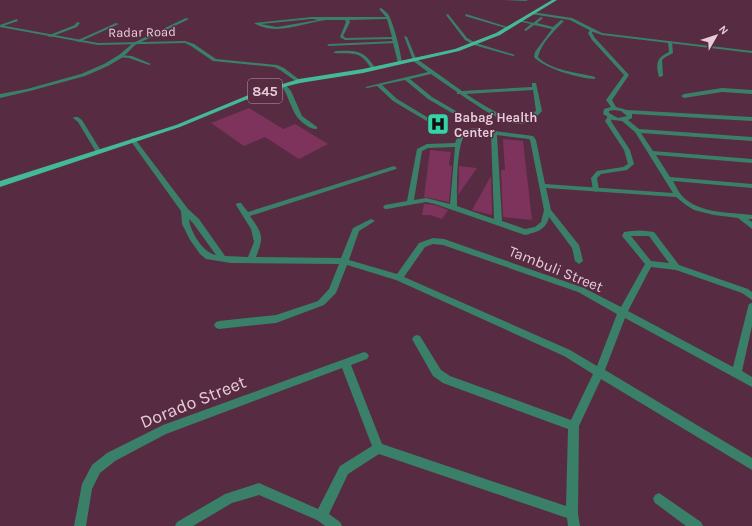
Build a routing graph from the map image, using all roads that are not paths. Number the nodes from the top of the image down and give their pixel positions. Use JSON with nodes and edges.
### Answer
{"nodes":[{"id":1,"x":504,"y":0,"type":"edge"},
{"id":2,"x":526,"y":0,"type":"edge"},
{"id":3,"x":555,"y":0,"type":"edge"},
{"id":4,"x":381,"y":10,"type":"dead end"},
{"id":5,"x":532,"y":13,"type":"junction"},
{"id":6,"x":448,"y":15,"type":"dead end"},
{"id":7,"x":466,"y":15,"type":"dead end"},
{"id":8,"x":388,"y":18,"type":"junction"},
{"id":9,"x":541,"y":18,"type":"dead end"},
{"id":10,"x":187,"y":19,"type":"dead end"},
{"id":11,"x":326,"y":19,"type":"junction"},
{"id":12,"x":347,"y":19,"type":"junction"},
{"id":13,"x":17,"y":20,"type":"dead end"},
{"id":14,"x":520,"y":21,"type":"junction"},
{"id":15,"x":562,"y":21,"type":"dead end"},
{"id":16,"x":78,"y":23,"type":"dead end"},
{"id":17,"x":117,"y":24,"type":"dead end"},
{"id":18,"x":534,"y":24,"type":"junction"},
{"id":19,"x":0,"y":26,"type":"edge"},
{"id":20,"x":509,"y":28,"type":"junction"},
{"id":21,"x":554,"y":28,"type":"junction"},
{"id":22,"x":526,"y":30,"type":"dead end"},
{"id":23,"x":591,"y":31,"type":"junction"},
{"id":24,"x":49,"y":36,"type":"junction"},
{"id":25,"x":405,"y":37,"type":"dead end"},
{"id":26,"x":395,"y":40,"type":"junction"},
{"id":27,"x":78,"y":41,"type":"junction"},
{"id":28,"x":670,"y":42,"type":"junction"},
{"id":29,"x":134,"y":44,"type":"junction"},
{"id":30,"x":475,"y":44,"type":"junction"},
{"id":31,"x":329,"y":45,"type":"dead end"},
{"id":32,"x":336,"y":52,"type":"dead end"},
{"id":33,"x":752,"y":52,"type":"edge"},
{"id":34,"x":513,"y":55,"type":"dead end"},
{"id":35,"x":121,"y":56,"type":"junction"},
{"id":36,"x":415,"y":60,"type":"junction"},
{"id":37,"x":400,"y":63,"type":"junction"},
{"id":38,"x":149,"y":64,"type":"dead end"},
{"id":39,"x":374,"y":69,"type":"junction"},
{"id":40,"x":431,"y":73,"type":"junction"},
{"id":41,"x":661,"y":76,"type":"dead end"},
{"id":42,"x":593,"y":78,"type":"dead end"},
{"id":43,"x":407,"y":79,"type":"junction"},
{"id":44,"x":299,"y":81,"type":"junction"},
{"id":45,"x":283,"y":85,"type":"junction"},
{"id":46,"x":379,"y":85,"type":"junction"},
{"id":47,"x":367,"y":87,"type":"dead end"},
{"id":48,"x":459,"y":92,"type":"junction"},
{"id":49,"x":752,"y":92,"type":"edge"},
{"id":50,"x":0,"y":96,"type":"edge"},
{"id":51,"x":684,"y":96,"type":"dead end"},
{"id":52,"x":614,"y":108,"type":"junction"},
{"id":53,"x":454,"y":112,"type":"dead end"},
{"id":54,"x":626,"y":112,"type":"junction"},
{"id":55,"x":610,"y":117,"type":"junction"},
{"id":56,"x":76,"y":118,"type":"dead end"},
{"id":57,"x":752,"y":119,"type":"edge"},
{"id":58,"x":624,"y":120,"type":"junction"},
{"id":59,"x":435,"y":124,"type":"dead end"},
{"id":60,"x":314,"y":128,"type":"dead end"},
{"id":61,"x":637,"y":131,"type":"junction"},
{"id":62,"x":494,"y":133,"type":"junction"},
{"id":63,"x":752,"y":139,"type":"edge"},
{"id":64,"x":133,"y":140,"type":"junction"},
{"id":65,"x":458,"y":145,"type":"junction"},
{"id":66,"x":98,"y":152,"type":"junction"},
{"id":67,"x":651,"y":153,"type":"junction"},
{"id":68,"x":752,"y":162,"type":"edge"},
{"id":69,"x":394,"y":168,"type":"dead end"},
{"id":70,"x":668,"y":179,"type":"junction"},
{"id":71,"x":0,"y":184,"type":"edge"},
{"id":72,"x":542,"y":186,"type":"junction"},
{"id":73,"x":752,"y":186,"type":"edge"},
{"id":74,"x":596,"y":190,"type":"junction"},
{"id":75,"x":678,"y":195,"type":"junction"},
{"id":76,"x":410,"y":203,"type":"junction"},
{"id":77,"x":240,"y":205,"type":"dead end"},
{"id":78,"x":388,"y":207,"type":"dead end"},
{"id":79,"x":453,"y":208,"type":"junction"},
{"id":80,"x":548,"y":210,"type":"junction"},
{"id":81,"x":185,"y":211,"type":"junction"},
{"id":82,"x":247,"y":215,"type":"junction"},
{"id":83,"x":740,"y":216,"type":"junction"},
{"id":84,"x":752,"y":217,"type":"edge"},
{"id":85,"x":371,"y":221,"type":"dead end"},
{"id":86,"x":498,"y":223,"type":"junction"},
{"id":87,"x":752,"y":226,"type":"edge"},
{"id":88,"x":223,"y":259,"type":"junction"},
{"id":89,"x":251,"y":260,"type":"junction"},
{"id":90,"x":343,"y":261,"type":"junction"},
{"id":91,"x":579,"y":261,"type":"dead end"},
{"id":92,"x":648,"y":264,"type":"junction"},
{"id":93,"x":676,"y":267,"type":"junction"},
{"id":94,"x":399,"y":278,"type":"junction"},
{"id":95,"x":752,"y":297,"type":"edge"},
{"id":96,"x":752,"y":307,"type":"edge"},
{"id":97,"x":622,"y":313,"type":"junction"},
{"id":98,"x":219,"y":325,"type":"dead end"},
{"id":99,"x":417,"y":339,"type":"dead end"},
{"id":100,"x":364,"y":356,"type":"dead end"},
{"id":101,"x":345,"y":363,"type":"junction"},
{"id":102,"x":599,"y":372,"type":"junction"},
{"id":103,"x":736,"y":374,"type":"junction"},
{"id":104,"x":752,"y":382,"type":"edge"},
{"id":105,"x":574,"y":426,"type":"junction"},
{"id":106,"x":378,"y":448,"type":"junction"},
{"id":107,"x":752,"y":464,"type":"edge"},
{"id":108,"x":659,"y":499,"type":"dead end"},
{"id":109,"x":321,"y":516,"type":"junction"},
{"id":110,"x":573,"y":520,"type":"edge"},
{"id":111,"x":80,"y":526,"type":"edge"},
{"id":112,"x":181,"y":526,"type":"edge"},
{"id":113,"x":336,"y":526,"type":"edge"},
{"id":114,"x":697,"y":526,"type":"edge"}],
"edges":[{"from":1,"to":2,"type":"street"},
{"from":3,"to":5,"type":"main road","number":"845"},
{"from":4,"to":8,"type":"street"},
{"from":5,"to":14,"type":"main road","number":"845"},
{"from":5,"to":23,"type":"street"},
{"from":6,"to":30,"type":"street"},
{"from":7,"to":20,"type":"street"},
{"from":8,"to":12,"type":"street"},
{"from":8,"to":26,"type":"street"},
{"from":9,"to":18,"type":"street"},
{"from":10,"to":29,"type":"street"},
{"from":11,"to":11,"type":"street"},
{"from":11,"to":12,"type":"street"},
{"from":12,"to":26,"type":"street"},
{"from":13,"to":19,"type":"street"},
{"from":14,"to":18,"type":"street"},
{"from":14,"to":20,"type":"main road","number":"845"},
{"from":15,"to":21,"type":"street"},
{"from":16,"to":24,"type":"street"},
{"from":17,"to":27,"type":"street"},
{"from":18,"to":21,"type":"street"},
{"from":18,"to":22,"type":"street"},
{"from":19,"to":24,"type":"street","name":"Radar Road"},
{"from":20,"to":30,"type":"main road","number":"845"},
{"from":21,"to":42,"type":"street"},
{"from":23,"to":28,"type":"street"},
{"from":23,"to":52,"type":"street"},
{"from":24,"to":27,"type":"street","name":"Radar Road"},
{"from":25,"to":36,"type":"street"},
{"from":26,"to":31,"type":"street"},
{"from":26,"to":37,"type":"street"},
{"from":27,"to":29,"type":"street","name":"Radar Road"},
{"from":28,"to":33,"type":"street"},
{"from":28,"to":41,"type":"street"},
{"from":29,"to":35,"type":"street"},
{"from":29,"to":44,"type":"street","name":"Radar Road"},
{"from":30,"to":34,"type":"street"},
{"from":30,"to":36,"type":"main road","number":"845"},
{"from":32,"to":39,"type":"street"},
{"from":35,"to":38,"type":"street"},
{"from":35,"to":50,"type":"street"},
{"from":36,"to":37,"type":"main road","number":"845"},
{"from":36,"to":40,"type":"street"},
{"from":37,"to":39,"type":"main road","number":"845"},
{"from":39,"to":44,"type":"main road","number":"845"},
{"from":40,"to":43,"type":"street"},
{"from":40,"to":48,"type":"street"},
{"from":43,"to":46,"type":"street"},
{"from":43,"to":53,"type":"street"},
{"from":44,"to":45,"type":"main road","number":"845"},
{"from":45,"to":60,"type":"street"},
{"from":45,"to":64,"type":"main road","number":"845"},
{"from":46,"to":47,"type":"street"},
{"from":46,"to":59,"type":"street"},
{"from":48,"to":48,"type":"street"},
{"from":49,"to":51,"type":"street"},
{"from":52,"to":54,"type":"street"},
{"from":52,"to":55,"type":"street"},
{"from":54,"to":57,"type":"street"},
{"from":54,"to":58,"type":"street"},
{"from":55,"to":58,"type":"street"},
{"from":55,"to":74,"type":"street"},
{"from":56,"to":66,"type":"street"},
{"from":58,"to":61,"type":"street"},
{"from":61,"to":63,"type":"street"},
{"from":61,"to":67,"type":"street"},
{"from":62,"to":65,"type":"street"},
{"from":62,"to":72,"type":"street"},
{"from":62,"to":86,"type":"street"},
{"from":64,"to":66,"type":"main road","number":"845"},
{"from":64,"to":81,"type":"street"},
{"from":65,"to":76,"type":"street"},
{"from":65,"to":79,"type":"street"},
{"from":66,"to":71,"type":"main road","number":"845"},
{"from":67,"to":68,"type":"street"},
{"from":67,"to":70,"type":"street"},
{"from":69,"to":82,"type":"street"},
{"from":70,"to":73,"type":"street"},
{"from":70,"to":75,"type":"street"},
{"from":72,"to":74,"type":"street"},
{"from":72,"to":80,"type":"street"},
{"from":74,"to":75,"type":"street"},
{"from":75,"to":83,"type":"street"},
{"from":76,"to":78,"type":"street"},
{"from":76,"to":79,"type":"street"},
{"from":77,"to":82,"type":"street"},
{"from":79,"to":86,"type":"street"},
{"from":80,"to":86,"type":"street"},
{"from":80,"to":91,"type":"street"},
{"from":81,"to":88,"type":"street"},
{"from":81,"to":88,"type":"street"},
{"from":82,"to":89,"type":"street"},
{"from":83,"to":84,"type":"street"},
{"from":83,"to":87,"type":"street"},
{"from":85,"to":90,"type":"street"},
{"from":88,"to":89,"type":"street"},
{"from":89,"to":90,"type":"street"},
{"from":90,"to":94,"type":"street"},
{"from":90,"to":98,"type":"street"},
{"from":92,"to":93,"type":"street"},
{"from":92,"to":93,"type":"street"},
{"from":92,"to":97,"type":"street"},
{"from":93,"to":95,"type":"street"},
{"from":94,"to":97,"type":"street","name":"Tambuli Street"},
{"from":94,"to":102,"type":"street"},
{"from":96,"to":103,"type":"street"},
{"from":97,"to":102,"type":"street"},
{"from":97,"to":103,"type":"street","name":"Tambuli Street"},
{"from":99,"to":105,"type":"street"},
{"from":100,"to":101,"type":"street","name":"Dorado Street"},
{"from":101,"to":106,"type":"street"},
{"from":101,"to":111,"type":"street","name":"Dorado Street"},
{"from":102,"to":105,"type":"street"},
{"from":102,"to":107,"type":"street"},
{"from":103,"to":104,"type":"street","name":"Tambuli Street"},
{"from":105,"to":110,"type":"street"},
{"from":106,"to":109,"type":"street"},
{"from":106,"to":110,"type":"street"},
{"from":108,"to":114,"type":"street"},
{"from":109,"to":112,"type":"street"},
{"from":109,"to":113,"type":"street"}]}
